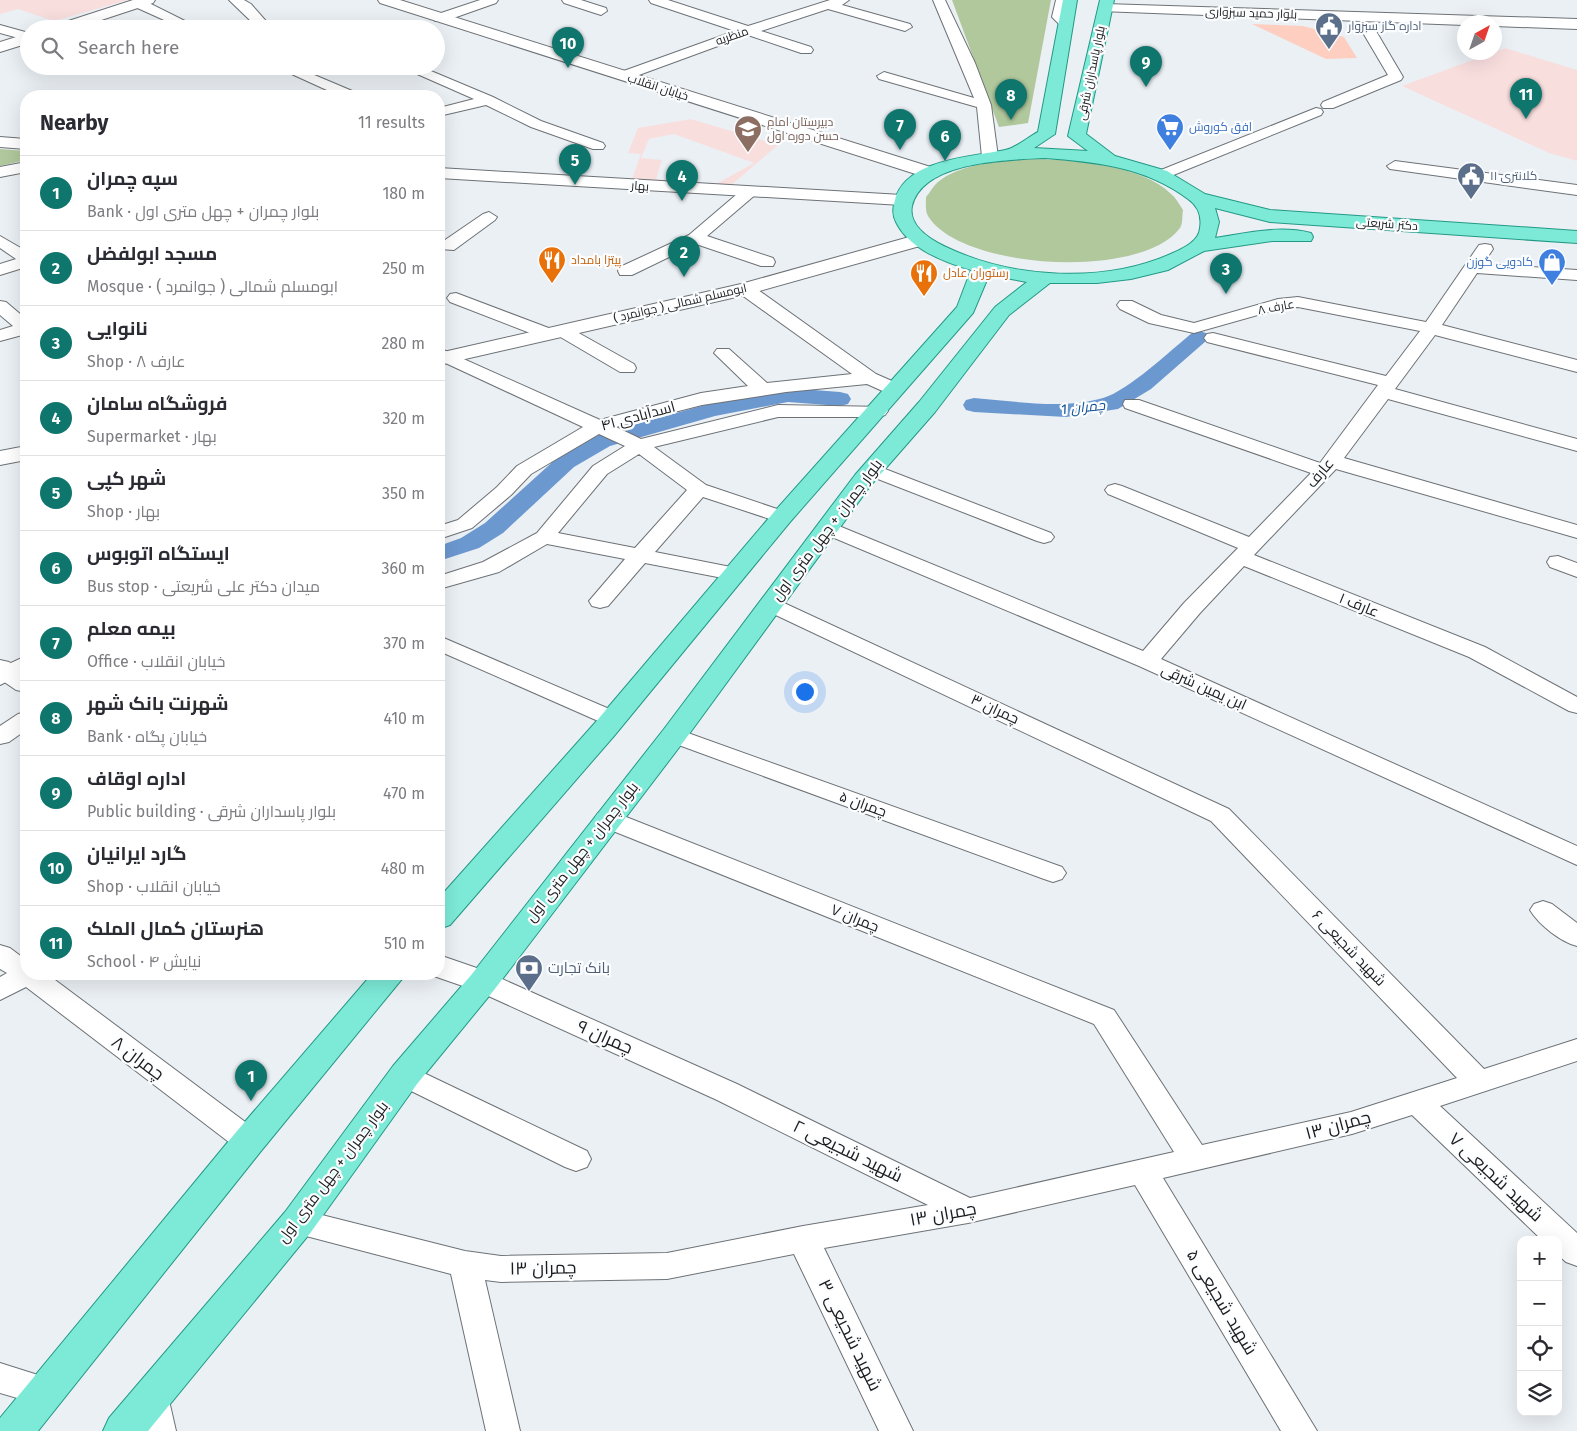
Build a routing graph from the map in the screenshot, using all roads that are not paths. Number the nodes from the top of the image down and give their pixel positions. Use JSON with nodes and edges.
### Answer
{"nodes":[{"id":1,"x":235,"y":0,"type":"edge"},
{"id":2,"x":385,"y":0,"type":"edge"},
{"id":3,"x":490,"y":0,"type":"edge"},
{"id":4,"x":568,"y":0,"type":"edge"},
{"id":5,"x":655,"y":0,"type":"edge"},
{"id":6,"x":843,"y":0,"type":"edge"},
{"id":7,"x":939,"y":0,"type":"edge"},
{"id":8,"x":143,"y":2,"type":"edge"},
{"id":9,"x":829,"y":5,"type":"junction"},
{"id":10,"x":1066,"y":8,"type":"edge"},
{"id":11,"x":1104,"y":10,"type":"edge"},
{"id":12,"x":601,"y":11,"type":"dead end"},
{"id":13,"x":440,"y":18,"type":"junction"},
{"id":14,"x":86,"y":20,"type":"edge"},
{"id":15,"x":178,"y":20,"type":"edge"},
{"id":16,"x":259,"y":20,"type":"edge"},
{"id":17,"x":1577,"y":24,"type":"edge"},
{"id":18,"x":1366,"y":26,"type":"junction"},
{"id":19,"x":905,"y":27,"type":"dead end"},
{"id":20,"x":1457,"y":28,"type":"edge"},
{"id":21,"x":0,"y":29,"type":"edge"},
{"id":22,"x":1502,"y":29,"type":"edge"},
{"id":23,"x":747,"y":31,"type":"junction"},
{"id":24,"x":1577,"y":32,"type":"edge"},
{"id":25,"x":20,"y":35,"type":"edge"},
{"id":26,"x":20,"y":41,"type":"edge"},
{"id":27,"x":2,"y":47,"type":"edge"},
{"id":28,"x":20,"y":48,"type":"edge"},
{"id":29,"x":806,"y":50,"type":"dead end"},
{"id":30,"x":304,"y":75,"type":"edge"},
{"id":31,"x":428,"y":75,"type":"edge"},
{"id":32,"x":622,"y":76,"type":"junction"},
{"id":33,"x":884,"y":76,"type":"dead end"},
{"id":34,"x":338,"y":90,"type":"edge"},
{"id":35,"x":488,"y":100,"type":"junction"},
{"id":36,"x":984,"y":105,"type":"junction"},
{"id":37,"x":445,"y":111,"type":"edge"},
{"id":38,"x":0,"y":142,"type":"edge"},
{"id":39,"x":20,"y":144,"type":"edge"},
{"id":40,"x":598,"y":146,"type":"dead end"},
{"id":41,"x":1012,"y":154,"type":"junction"},
{"id":42,"x":990,"y":157,"type":"junction"},
{"id":43,"x":1110,"y":160,"type":"junction"},
{"id":44,"x":1395,"y":166,"type":"dead end"},
{"id":45,"x":20,"y":169,"type":"edge"},
{"id":46,"x":3,"y":172,"type":"edge"},
{"id":47,"x":445,"y":173,"type":"edge"},
{"id":48,"x":931,"y":174,"type":"junction"},
{"id":49,"x":1161,"y":174,"type":"junction"},
{"id":50,"x":20,"y":177,"type":"edge"},
{"id":51,"x":1577,"y":190,"type":"edge"},
{"id":52,"x":749,"y":192,"type":"junction"},
{"id":53,"x":1199,"y":198,"type":"junction"},
{"id":54,"x":902,"y":200,"type":"junction"},
{"id":55,"x":489,"y":216,"type":"dead end"},
{"id":56,"x":1418,"y":226,"type":"junction"},
{"id":57,"x":695,"y":238,"type":"junction"},
{"id":58,"x":1320,"y":238,"type":"dead end"},
{"id":59,"x":920,"y":240,"type":"junction"},
{"id":60,"x":0,"y":241,"type":"edge"},
{"id":61,"x":1577,"y":241,"type":"edge"},
{"id":62,"x":1397,"y":243,"type":"dead end"},
{"id":63,"x":445,"y":245,"type":"edge"},
{"id":64,"x":1426,"y":245,"type":"junction"},
{"id":65,"x":1199,"y":246,"type":"junction"},
{"id":66,"x":1484,"y":249,"type":"junction"},
{"id":67,"x":20,"y":255,"type":"edge"},
{"id":68,"x":20,"y":262,"type":"edge"},
{"id":69,"x":767,"y":262,"type":"dead end"},
{"id":70,"x":982,"y":268,"type":"junction"},
{"id":71,"x":1472,"y":268,"type":"junction"},
{"id":72,"x":0,"y":270,"type":"edge"},
{"id":73,"x":626,"y":271,"type":"dead end"},
{"id":74,"x":1044,"y":278,"type":"junction"},
{"id":75,"x":1576,"y":278,"type":"edge"},
{"id":76,"x":745,"y":288,"type":"junction"},
{"id":77,"x":456,"y":298,"type":"dead end"},
{"id":78,"x":1278,"y":304,"type":"junction"},
{"id":79,"x":1126,"y":305,"type":"dead end"},
{"id":80,"x":0,"y":306,"type":"edge"},
{"id":81,"x":20,"y":323,"type":"edge"},
{"id":82,"x":1431,"y":328,"type":"junction"},
{"id":83,"x":20,"y":330,"type":"edge"},
{"id":84,"x":555,"y":332,"type":"junction"},
{"id":85,"x":0,"y":336,"type":"edge"},
{"id":86,"x":724,"y":353,"type":"dead end"},
{"id":87,"x":445,"y":355,"type":"edge"},
{"id":88,"x":445,"y":357,"type":"edge"},
{"id":89,"x":1577,"y":366,"type":"edge"},
{"id":90,"x":626,"y":368,"type":"dead end"},
{"id":91,"x":869,"y":378,"type":"junction"},
{"id":92,"x":1388,"y":388,"type":"junction"},
{"id":93,"x":894,"y":389,"type":"junction"},
{"id":94,"x":762,"y":390,"type":"junction"},
{"id":95,"x":1132,"y":404,"type":"dead end"},
{"id":96,"x":878,"y":410,"type":"junction"},
{"id":97,"x":598,"y":426,"type":"junction"},
{"id":98,"x":639,"y":445,"type":"junction"},
{"id":99,"x":1577,"y":445,"type":"edge"},
{"id":100,"x":20,"y":454,"type":"edge"},
{"id":101,"x":0,"y":458,"type":"edge"},
{"id":102,"x":1328,"y":466,"type":"junction"},
{"id":103,"x":872,"y":470,"type":"junction"},
{"id":104,"x":699,"y":489,"type":"junction"},
{"id":105,"x":1114,"y":490,"type":"dead end"},
{"id":106,"x":782,"y":517,"type":"junction"},
{"id":107,"x":827,"y":528,"type":"junction"},
{"id":108,"x":445,"y":531,"type":"edge"},
{"id":109,"x":1577,"y":532,"type":"edge"},
{"id":110,"x":544,"y":537,"type":"junction"},
{"id":111,"x":1044,"y":537,"type":"dead end"},
{"id":112,"x":1247,"y":552,"type":"junction"},
{"id":113,"x":637,"y":557,"type":"junction"},
{"id":114,"x":733,"y":574,"type":"junction"},
{"id":115,"x":445,"y":581,"type":"edge"},
{"id":116,"x":600,"y":601,"type":"dead end"},
{"id":117,"x":771,"y":604,"type":"junction"},
{"id":118,"x":445,"y":646,"type":"edge"},
{"id":119,"x":1147,"y":661,"type":"junction"},
{"id":120,"x":1577,"y":706,"type":"edge"},
{"id":121,"x":613,"y":719,"type":"junction"},
{"id":122,"x":20,"y":723,"type":"edge"},
{"id":123,"x":674,"y":735,"type":"junction"},
{"id":124,"x":0,"y":737,"type":"edge"},
{"id":125,"x":1220,"y":815,"type":"joint"},
{"id":126,"x":607,"y":819,"type":"junction"},
{"id":127,"x":1577,"y":856,"type":"edge"},
{"id":128,"x":1053,"y":873,"type":"dead end"},
{"id":129,"x":1543,"y":910,"type":"dead end"},
{"id":130,"x":445,"y":911,"type":"edge"},
{"id":131,"x":1577,"y":937,"type":"edge"},
{"id":132,"x":0,"y":955,"type":"edge"},
{"id":133,"x":20,"y":968,"type":"edge"},
{"id":134,"x":445,"y":968,"type":"edge"},
{"id":135,"x":20,"y":977,"type":"edge"},
{"id":136,"x":36,"y":980,"type":"edge"},
{"id":137,"x":385,"y":980,"type":"edge"},
{"id":138,"x":483,"y":982,"type":"junction"},
{"id":139,"x":0,"y":990,"type":"edge"},
{"id":140,"x":1577,"y":1050,"type":"edge"},
{"id":141,"x":405,"y":1075,"type":"junction"},
{"id":142,"x":1478,"y":1081,"type":"junction"},
{"id":143,"x":727,"y":1092,"type":"joint"},
{"id":144,"x":1416,"y":1101,"type":"junction"},
{"id":145,"x":249,"y":1141,"type":"junction"},
{"id":146,"x":576,"y":1159,"type":"dead end"},
{"id":147,"x":1195,"y":1159,"type":"junction"},
{"id":148,"x":1143,"y":1172,"type":"junction"},
{"id":149,"x":968,"y":1210,"type":"junction"},
{"id":150,"x":298,"y":1222,"type":"junction"},
{"id":151,"x":803,"y":1239,"type":"junction"},
{"id":152,"x":1577,"y":1253,"type":"edge"},
{"id":153,"x":465,"y":1264,"type":"junction"},
{"id":154,"x":0,"y":1378,"type":"edge"},
{"id":155,"x":48,"y":1392,"type":"junction"},
{"id":156,"x":151,"y":1396,"type":"junction"},
{"id":157,"x":14,"y":1431,"type":"edge"},
{"id":158,"x":123,"y":1431,"type":"edge"},
{"id":159,"x":159,"y":1431,"type":"edge"},
{"id":160,"x":503,"y":1431,"type":"edge"},
{"id":161,"x":896,"y":1431,"type":"edge"},
{"id":162,"x":1300,"y":1431,"type":"edge"}],
"edges":[{"from":1,"to":16,"type":"street"},
{"from":2,"to":13,"type":"main road","name":"خیابان انقلاب"},
{"from":3,"to":13,"type":"street"},
{"from":4,"to":12,"type":"street"},
{"from":5,"to":23,"type":"street"},
{"from":6,"to":9,"type":"street","name":"منظریه"},
{"from":7,"to":36,"type":"street"},
{"from":8,"to":14,"type":"main road"},
{"from":8,"to":15,"type":"street"},
{"from":9,"to":19,"type":"street"},
{"from":9,"to":23,"type":"street","name":"منظریه"},
{"from":10,"to":11,"type":"main road"},
{"from":10,"to":41,"type":"main road"},
{"from":11,"to":17,"type":"main road","name":"بلوار حمید سبزواری"},
{"from":11,"to":18,"type":"main road","name":"بلوار حمید سبزواری"},
{"from":11,"to":43,"type":"main road","name":"بلوار پاسداران شرقی"},
{"from":13,"to":32,"type":"main road","name":"خیابان انقلاب"},
{"from":18,"to":20,"type":"main road","name":"بلوار حمید سبزواری"},
{"from":18,"to":49,"type":"street"},
{"from":21,"to":25,"type":"street"},
{"from":22,"to":24,"type":"main road"},
{"from":23,"to":29,"type":"street"},
{"from":23,"to":32,"type":"street","name":"منظریه"},
{"from":26,"to":27,"type":"main road"},
{"from":27,"to":28,"type":"street"},
{"from":30,"to":34,"type":"street"},
{"from":31,"to":35,"type":"street"},
{"from":32,"to":48,"type":"main road","name":"خیابان انقلاب"},
{"from":33,"to":36,"type":"street"},
{"from":35,"to":37,"type":"street"},
{"from":35,"to":40,"type":"street"},
{"from":36,"to":42,"type":"street"},
{"from":38,"to":39,"type":"main road"},
{"from":41,"to":42,"type":"main road"},
{"from":41,"to":43,"type":"main road"},
{"from":42,"to":48,"type":"main road"},
{"from":43,"to":49,"type":"main road"},
{"from":44,"to":51,"type":"street"},
{"from":45,"to":46,"type":"street"},
{"from":46,"to":50,"type":"street"},
{"from":47,"to":52,"type":"main road","name":"بهار"},
{"from":48,"to":54,"type":"main road"},
{"from":49,"to":53,"type":"main road"},
{"from":52,"to":54,"type":"main road","name":"بهار"},
{"from":52,"to":57,"type":"street"},
{"from":53,"to":56,"type":"main road","name":"دکتر شریعتی"},
{"from":53,"to":65,"type":"main road"},
{"from":54,"to":59,"type":"main road"},
{"from":55,"to":63,"type":"street"},
{"from":56,"to":61,"type":"main road","name":"دکتر شریعتی"},
{"from":56,"to":64,"type":"main road"},
{"from":57,"to":69,"type":"street"},
{"from":57,"to":73,"type":"street"},
{"from":58,"to":65,"type":"main road"},
{"from":59,"to":70,"type":"main road"},
{"from":59,"to":76,"type":"main road","name":"ابومسلم شمالی ( جوانمرد )"},
{"from":60,"to":67,"type":"street"},
{"from":61,"to":66,"type":"main road","name":"دکتر شریعتی"},
{"from":62,"to":64,"type":"main road","name":"دکتر شریعتی"},
{"from":64,"to":66,"type":"main road","name":"دکتر شریعتی"},
{"from":65,"to":74,"type":"main road"},
{"from":66,"to":71,"type":"street","name":"عارف"},
{"from":68,"to":72,"type":"street"},
{"from":70,"to":74,"type":"main road"},
{"from":70,"to":93,"type":"main road"},
{"from":71,"to":75,"type":"street"},
{"from":71,"to":82,"type":"street","name":"عارف"},
{"from":74,"to":103,"type":"main road","name":"بلوار چمران + چهل متری اول"},
{"from":76,"to":84,"type":"main road","name":"ابومسلم شمالی ( جوانمرد )"},
{"from":76,"to":91,"type":"street"},
{"from":77,"to":84,"type":"street"},
{"from":78,"to":79,"type":"street","name":"عارف ۸"},
{"from":78,"to":82,"type":"street","name":"عارف ۸"},
{"from":78,"to":92,"type":"street"},
{"from":80,"to":81,"type":"street"},
{"from":82,"to":89,"type":"street","name":"عارف ۸"},
{"from":82,"to":92,"type":"street","name":"عارف"},
{"from":83,"to":85,"type":"street"},
{"from":84,"to":87,"type":"main road","name":"ابومسلم شمالی ( جوانمرد )"},
{"from":84,"to":90,"type":"street"},
{"from":86,"to":94,"type":"street"},
{"from":88,"to":97,"type":"street"},
{"from":91,"to":93,"type":"street"},
{"from":91,"to":94,"type":"street","name":"اسدآبادی ۴۱"},
{"from":92,"to":99,"type":"street"},
{"from":92,"to":102,"type":"street","name":"عارف"},
{"from":93,"to":96,"type":"main road"},
{"from":94,"to":97,"type":"street","name":"اسدآبادی ۴۱"},
{"from":95,"to":102,"type":"street"},
{"from":96,"to":98,"type":"street"},
{"from":96,"to":106,"type":"main road"},
{"from":97,"to":98,"type":"street"},
{"from":97,"to":108,"type":"street","name":"اسدآبادی ۴۱"},
{"from":98,"to":104,"type":"street"},
{"from":98,"to":110,"type":"street"},
{"from":100,"to":101,"type":"main road"},
{"from":102,"to":109,"type":"street"},
{"from":102,"to":112,"type":"street","name":"عارف"},
{"from":103,"to":107,"type":"main road","name":"بلوار چمران + چهل متری اول"},
{"from":103,"to":111,"type":"street"},
{"from":104,"to":106,"type":"street"},
{"from":104,"to":113,"type":"street"},
{"from":105,"to":112,"type":"street","name":"عارف ۱"},
{"from":106,"to":114,"type":"main road"},
{"from":107,"to":117,"type":"main road","name":"بلوار چمران + چهل متری اول"},
{"from":107,"to":119,"type":"street","name":"ابن یمین شرقی"},
{"from":110,"to":113,"type":"street"},
{"from":110,"to":115,"type":"street"},
{"from":112,"to":119,"type":"street","name":"عارف"},
{"from":112,"to":120,"type":"street","name":"عارف ۱"},
{"from":113,"to":114,"type":"street"},
{"from":113,"to":116,"type":"street"},
{"from":114,"to":121,"type":"main road"},
{"from":117,"to":123,"type":"main road","name":"بلوار چمران + چهل متری اول"},
{"from":117,"to":125,"type":"street","name":"چمران ۳"},
{"from":118,"to":121,"type":"street"},
{"from":119,"to":127,"type":"street","name":"ابن یمین شرقی"},
{"from":121,"to":130,"type":"main road"},
{"from":122,"to":124,"type":"street"},
{"from":123,"to":126,"type":"main road","name":"بلوار چمران + چهل متری اول"},
{"from":123,"to":128,"type":"street","name":"چمران ۵"},
{"from":125,"to":142,"type":"street","name":"شهید شجیعی ۶"},
{"from":126,"to":138,"type":"main road","name":"بلوار چمران + چهل متری اول"},
{"from":126,"to":147,"type":"street","name":"چمران ۷"},
{"from":129,"to":131,"type":"street"},
{"from":132,"to":133,"type":"street","name":"چمران ۸"},
{"from":134,"to":138,"type":"main road"},
{"from":135,"to":139,"type":"street"},
{"from":136,"to":145,"type":"street","name":"چمران ۸"},
{"from":137,"to":145,"type":"main road"},
{"from":138,"to":141,"type":"main road","name":"بلوار چمران + چهل متری اول"},
{"from":138,"to":143,"type":"street","name":"چمران ۹"},
{"from":140,"to":142,"type":"street","name":"چمران ۱۳"},
{"from":141,"to":146,"type":"street"},
{"from":141,"to":150,"type":"main road","name":"بلوار چمران + چهل متری اول"},
{"from":142,"to":144,"type":"street","name":"چمران ۱۳"},
{"from":143,"to":149,"type":"street","name":"شهید شجیعی ۲"},
{"from":144,"to":147,"type":"street","name":"چمران ۱۳"},
{"from":144,"to":152,"type":"street","name":"شهید شجیعی ۷"},
{"from":145,"to":155,"type":"main road"},
{"from":147,"to":148,"type":"street","name":"چمران ۱۳"},
{"from":148,"to":149,"type":"street","name":"چمران ۱۳"},
{"from":148,"to":162,"type":"street","name":"شهید شجیعی ۵"},
{"from":149,"to":151,"type":"street","name":"چمران ۱۳"},
{"from":150,"to":153,"type":"street","name":"چمران ۱۳"},
{"from":150,"to":156,"type":"main road","name":"بلوار چمران + چهل متری اول"},
{"from":151,"to":153,"type":"street","name":"چمران ۱۳"},
{"from":151,"to":161,"type":"street","name":"شهید شجیعی ۳"},
{"from":153,"to":160,"type":"street"},
{"from":154,"to":155,"type":"street"},
{"from":155,"to":157,"type":"main road"},
{"from":156,"to":158,"type":"main road","name":"بلوار چمران + چهل متری اول"},
{"from":156,"to":159,"type":"street"}]}
